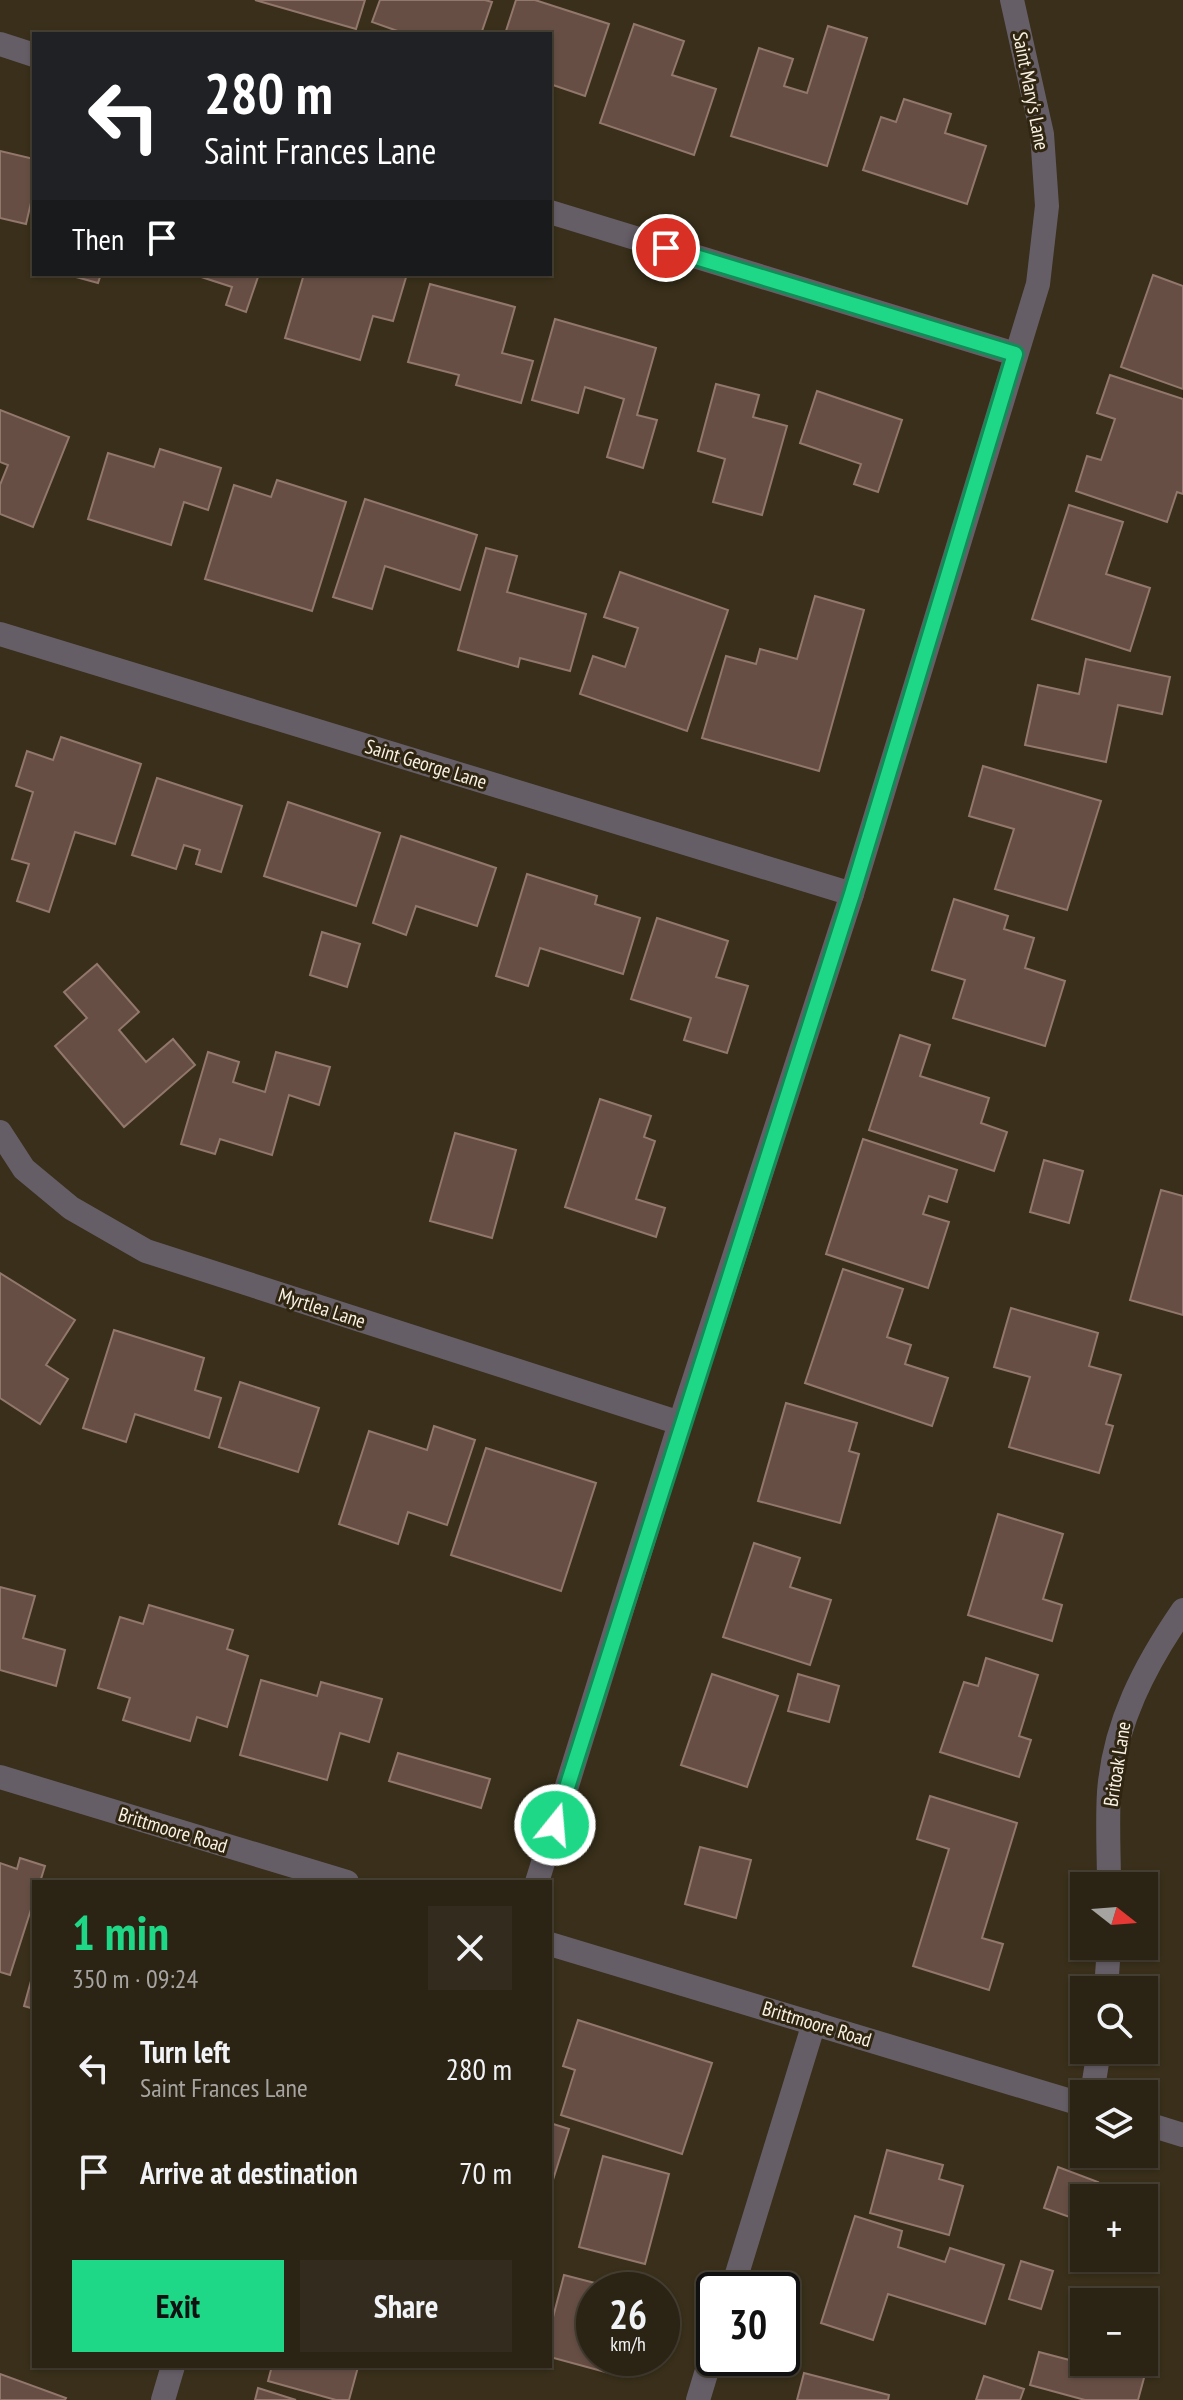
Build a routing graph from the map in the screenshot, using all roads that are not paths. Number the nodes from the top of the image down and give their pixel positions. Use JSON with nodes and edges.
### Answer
{"nodes":[{"id":1,"x":1012,"y":0,"type":"edge"},
{"id":2,"x":0,"y":44,"type":"edge"},
{"id":3,"x":32,"y":54,"type":"edge"},
{"id":4,"x":552,"y":213,"type":"edge"},
{"id":5,"x":1015,"y":354,"type":"junction"},
{"id":6,"x":0,"y":634,"type":"edge"},
{"id":7,"x":852,"y":894,"type":"junction"},
{"id":8,"x":0,"y":1132,"type":"edge"},
{"id":9,"x":680,"y":1423,"type":"junction"},
{"id":10,"x":1183,"y":1610,"type":"edge"},
{"id":11,"x":0,"y":1777,"type":"edge"},
{"id":12,"x":1109,"y":1872,"type":"edge"},
{"id":13,"x":321,"y":1878,"type":"edge"},
{"id":14,"x":538,"y":1880,"type":"edge"},
{"id":15,"x":552,"y":1945,"type":"edge"},
{"id":16,"x":814,"y":2023,"type":"junction"},
{"id":17,"x":1070,"y":2101,"type":"edge"},
{"id":18,"x":1158,"y":2127,"type":"edge"},
{"id":19,"x":1183,"y":2135,"type":"edge"},
{"id":20,"x":738,"y":2272,"type":"edge"},
{"id":21,"x":172,"y":2368,"type":"edge"},
{"id":22,"x":705,"y":2376,"type":"edge"},
{"id":23,"x":163,"y":2400,"type":"edge"},
{"id":24,"x":698,"y":2400,"type":"edge"}],
"edges":[{"from":1,"to":5,"type":"street","name":"Saint Mary's Lane"},
{"from":2,"to":3,"type":"street"},
{"from":4,"to":5,"type":"street"},
{"from":5,"to":7,"type":"street","name":"Saint Mary's Lane"},
{"from":6,"to":7,"type":"street","name":"Saint George Lane"},
{"from":7,"to":9,"type":"street","name":"Saint Mary's Lane"},
{"from":8,"to":9,"type":"street","name":"Myrtlea Lane"},
{"from":9,"to":14,"type":"street","name":"Saint Mary's Lane"},
{"from":10,"to":12,"type":"street","name":"Britoak Lane"},
{"from":11,"to":13,"type":"street","name":"Brittmoore Road"},
{"from":15,"to":16,"type":"street","name":"Brittmoore Road"},
{"from":16,"to":17,"type":"street","name":"Brittmoore Road"},
{"from":16,"to":20,"type":"street"},
{"from":18,"to":19,"type":"street"},
{"from":21,"to":23,"type":"street"},
{"from":22,"to":24,"type":"street"}]}
